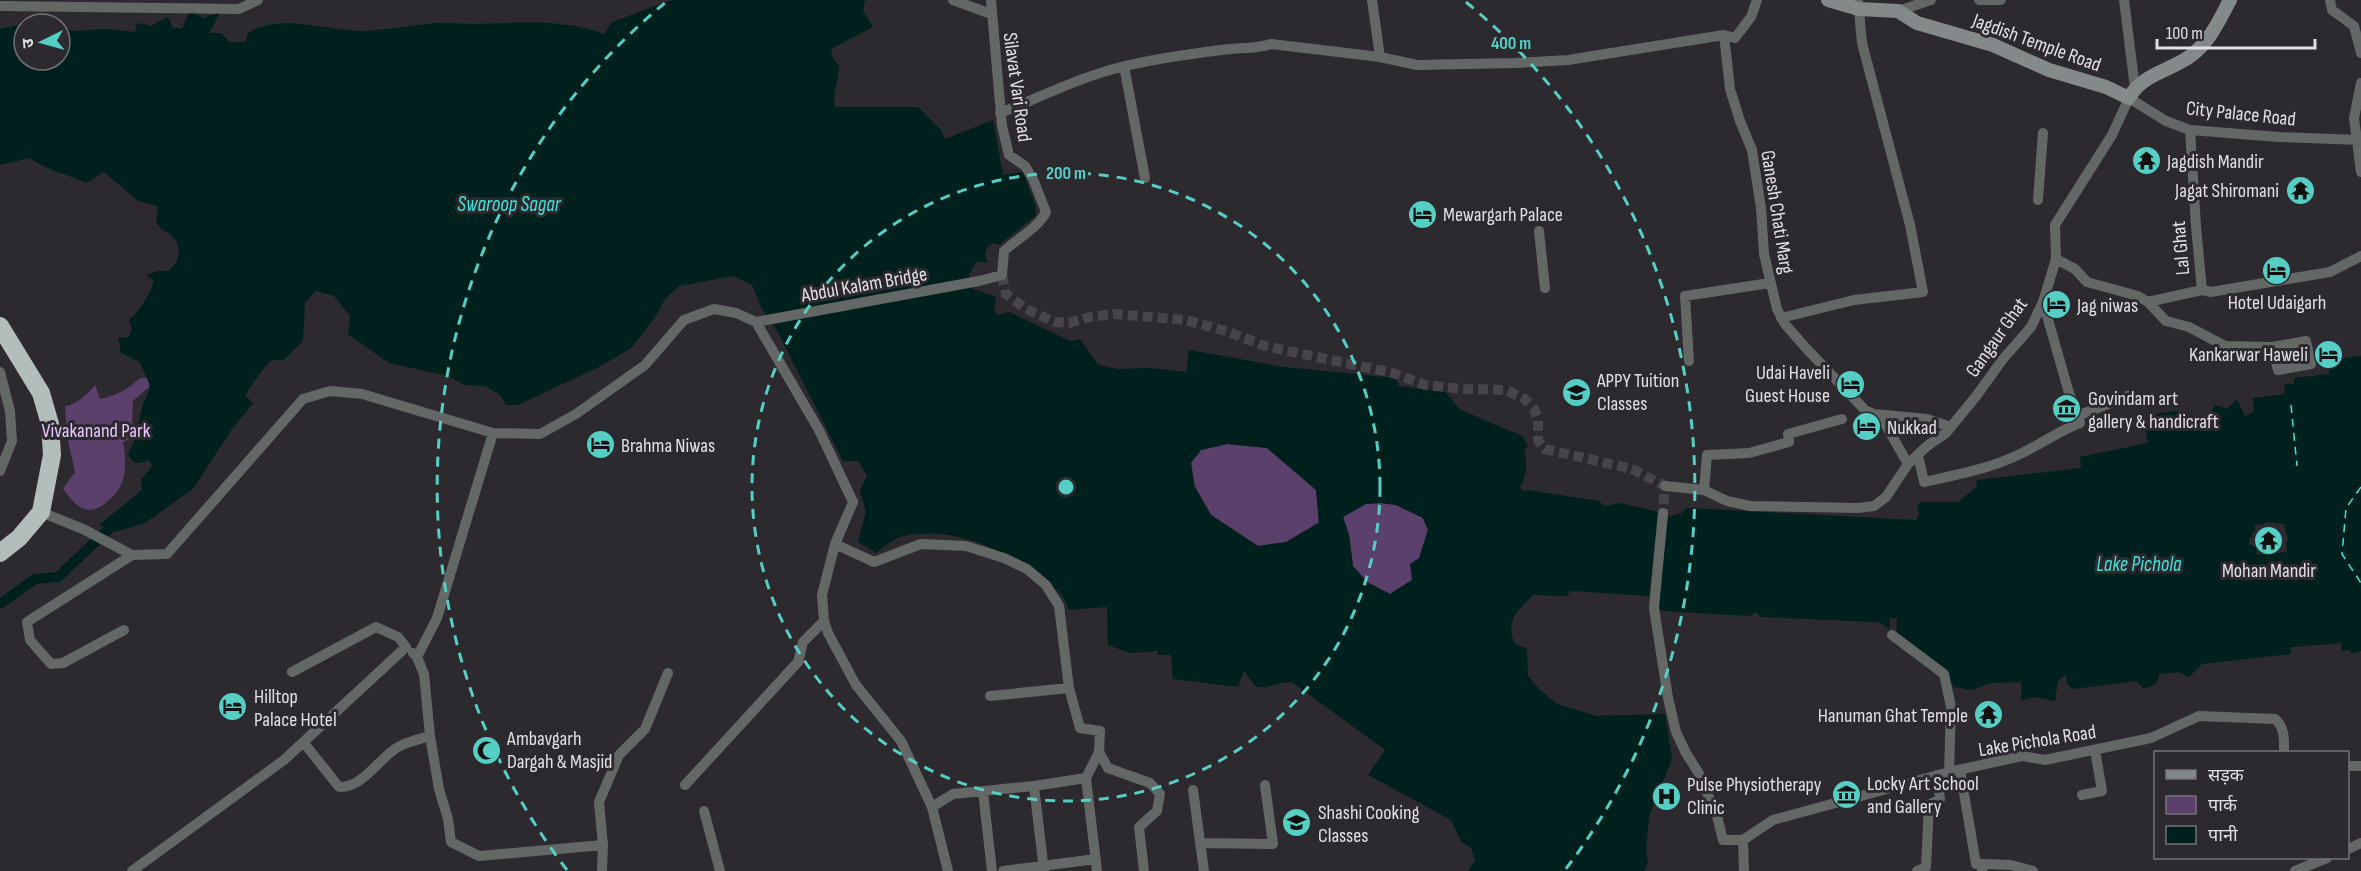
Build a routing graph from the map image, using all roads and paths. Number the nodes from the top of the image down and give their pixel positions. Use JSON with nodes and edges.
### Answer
{"nodes":[{"id":1,"x":258,"y":0,"type":"edge"},
{"id":2,"x":953,"y":0,"type":"edge"},
{"id":3,"x":991,"y":0,"type":"edge"},
{"id":4,"x":1372,"y":0,"type":"edge"},
{"id":5,"x":1757,"y":0,"type":"edge"},
{"id":6,"x":1828,"y":0,"type":"edge"},
{"id":7,"x":1930,"y":0,"type":"edge"},
{"id":8,"x":1979,"y":0,"type":"edge"},
{"id":9,"x":2001,"y":0,"type":"edge"},
{"id":10,"x":2124,"y":0,"type":"edge"},
{"id":11,"x":2230,"y":0,"type":"edge"},
{"id":12,"x":2330,"y":0,"type":"edge"},
{"id":13,"x":1858,"y":5,"type":"edge"},
{"id":14,"x":0,"y":6,"type":"edge"},
{"id":15,"x":1898,"y":12,"type":"junction"},
{"id":16,"x":990,"y":14,"type":"junction"},
{"id":17,"x":2358,"y":26,"type":"edge"},
{"id":18,"x":1724,"y":35,"type":"junction"},
{"id":19,"x":2361,"y":53,"type":"edge"},
{"id":20,"x":1380,"y":57,"type":"junction"},
{"id":21,"x":1124,"y":66,"type":"junction"},
{"id":22,"x":2361,"y":82,"type":"edge"},
{"id":23,"x":2132,"y":93,"type":"junction"},
{"id":24,"x":1000,"y":113,"type":"junction"},
{"id":25,"x":2190,"y":130,"type":"junction"},
{"id":26,"x":2043,"y":133,"type":"dead end"},
{"id":27,"x":2358,"y":140,"type":"edge"},
{"id":28,"x":2361,"y":172,"type":"edge"},
{"id":29,"x":1145,"y":178,"type":"dead end"},
{"id":30,"x":2038,"y":200,"type":"dead end"},
{"id":31,"x":1539,"y":231,"type":"dead end"},
{"id":32,"x":2361,"y":256,"type":"edge"},
{"id":33,"x":2056,"y":259,"type":"junction"},
{"id":34,"x":1002,"y":275,"type":"joint"},
{"id":35,"x":1770,"y":283,"type":"junction"},
{"id":36,"x":1545,"y":288,"type":"dead end"},
{"id":37,"x":2202,"y":290,"type":"junction"},
{"id":38,"x":2043,"y":302,"type":"junction"},
{"id":39,"x":2148,"y":302,"type":"junction"},
{"id":40,"x":1781,"y":318,"type":"junction"},
{"id":41,"x":756,"y":322,"type":"junction"},
{"id":42,"x":0,"y":326,"type":"edge"},
{"id":43,"x":2272,"y":347,"type":"dead end"},
{"id":44,"x":1689,"y":361,"type":"dead end"},
{"id":45,"x":0,"y":372,"type":"edge"},
{"id":46,"x":2131,"y":395,"type":"dead end"},
{"id":47,"x":1877,"y":414,"type":"junction"},
{"id":48,"x":1842,"y":419,"type":"dead end"},
{"id":49,"x":2079,"y":419,"type":"junction"},
{"id":50,"x":1951,"y":427,"type":"junction"},
{"id":51,"x":493,"y":433,"type":"junction"},
{"id":52,"x":1918,"y":455,"type":"junction"},
{"id":53,"x":1908,"y":465,"type":"junction"},
{"id":54,"x":0,"y":471,"type":"edge"},
{"id":55,"x":1665,"y":486,"type":"dead end"},
{"id":56,"x":1704,"y":490,"type":"junction"},
{"id":57,"x":41,"y":512,"type":"junction"},
{"id":58,"x":1663,"y":513,"type":"tunnel mouth"},
{"id":59,"x":835,"y":544,"type":"junction"},
{"id":60,"x":0,"y":553,"type":"edge"},
{"id":61,"x":132,"y":555,"type":"junction"},
{"id":62,"x":824,"y":621,"type":"junction"},
{"id":63,"x":124,"y":630,"type":"dead end"},
{"id":64,"x":1892,"y":635,"type":"dead end"},
{"id":65,"x":406,"y":647,"type":"junction"},
{"id":66,"x":417,"y":657,"type":"junction"},
{"id":67,"x":292,"y":672,"type":"dead end"},
{"id":68,"x":668,"y":673,"type":"dead end"},
{"id":69,"x":1069,"y":688,"type":"junction"},
{"id":70,"x":990,"y":696,"type":"dead end"},
{"id":71,"x":430,"y":736,"type":"junction"},
{"id":72,"x":304,"y":743,"type":"junction"},
{"id":73,"x":2095,"y":750,"type":"junction"},
{"id":74,"x":2284,"y":751,"type":"edge"},
{"id":75,"x":1099,"y":752,"type":"junction"},
{"id":76,"x":1954,"y":771,"type":"junction"},
{"id":77,"x":1937,"y":776,"type":"junction"},
{"id":78,"x":1086,"y":777,"type":"junction"},
{"id":79,"x":685,"y":784,"type":"dead end"},
{"id":80,"x":1265,"y":785,"type":"dead end"},
{"id":81,"x":1034,"y":786,"type":"junction"},
{"id":82,"x":1193,"y":790,"type":"dead end"},
{"id":83,"x":983,"y":792,"type":"junction"},
{"id":84,"x":2082,"y":795,"type":"dead end"},
{"id":85,"x":932,"y":807,"type":"junction"},
{"id":86,"x":704,"y":811,"type":"dead end"},
{"id":87,"x":1743,"y":840,"type":"junction"},
{"id":88,"x":1200,"y":843,"type":"junction"},
{"id":89,"x":603,"y":845,"type":"junction"},
{"id":90,"x":1096,"y":858,"type":"junction"},
{"id":91,"x":2325,"y":859,"type":"edge"},
{"id":92,"x":1982,"y":868,"type":"edge"},
{"id":93,"x":1044,"y":869,"type":"edge"},
{"id":94,"x":132,"y":871,"type":"edge"},
{"id":95,"x":602,"y":871,"type":"edge"},
{"id":96,"x":720,"y":871,"type":"edge"},
{"id":97,"x":948,"y":871,"type":"edge"},
{"id":98,"x":992,"y":871,"type":"edge"},
{"id":99,"x":1003,"y":871,"type":"edge"},
{"id":100,"x":1098,"y":871,"type":"edge"},
{"id":101,"x":1144,"y":871,"type":"edge"},
{"id":102,"x":1203,"y":871,"type":"edge"},
{"id":103,"x":1744,"y":871,"type":"edge"},
{"id":104,"x":1917,"y":871,"type":"edge"},
{"id":105,"x":2033,"y":871,"type":"edge"},
{"id":106,"x":2295,"y":871,"type":"edge"}],
"edges":[{"from":1,"to":14,"type":"street"},
{"from":2,"to":16,"type":"street"},
{"from":3,"to":16,"type":"street","name":"Silavat Vari Road"},
{"from":4,"to":20,"type":"street"},
{"from":5,"to":18,"type":"street"},
{"from":6,"to":13,"type":"main road","name":"Jagdish Temple Road"},
{"from":7,"to":15,"type":"street"},
{"from":8,"to":9,"type":"street"},
{"from":10,"to":23,"type":"street"},
{"from":11,"to":23,"type":"main road"},
{"from":12,"to":17,"type":"street"},
{"from":13,"to":15,"type":"main road","name":"Jagdish Temple Road"},
{"from":13,"to":40,"type":"street"},
{"from":15,"to":23,"type":"main road","name":"Jagdish Temple Road"},
{"from":16,"to":24,"type":"street","name":"Silavat Vari Road"},
{"from":17,"to":19,"type":"street"},
{"from":18,"to":20,"type":"street"},
{"from":18,"to":35,"type":"street","name":"Ganesh Chati Marg"},
{"from":20,"to":21,"type":"street"},
{"from":21,"to":24,"type":"street"},
{"from":21,"to":29,"type":"street"},
{"from":22,"to":27,"type":"street"},
{"from":23,"to":25,"type":"street","name":"City Palace Road"},
{"from":23,"to":33,"type":"street","name":"Gangaur Ghat"},
{"from":24,"to":34,"type":"street","name":"Silavat Vari Road"},
{"from":25,"to":27,"type":"street","name":"City Palace Road"},
{"from":25,"to":37,"type":"street","name":"Lal Ghat"},
{"from":26,"to":30,"type":"street"},
{"from":27,"to":28,"type":"street"},
{"from":31,"to":36,"type":"street"},
{"from":32,"to":37,"type":"street","name":"Lal Ghat"},
{"from":33,"to":38,"type":"street","name":"Gangaur Ghat"},
{"from":33,"to":39,"type":"street"},
{"from":34,"to":41,"type":"street","name":"Abdul Kalam Bridge"},
{"from":35,"to":40,"type":"street","name":"Ganesh Chati Marg"},
{"from":35,"to":44,"type":"street"},
{"from":37,"to":39,"type":"street","name":"Lal Ghat"},
{"from":38,"to":49,"type":"street"},
{"from":38,"to":50,"type":"street","name":"Gangaur Ghat"},
{"from":39,"to":43,"type":"street"},
{"from":40,"to":47,"type":"street","name":"Ganesh Chati Marg"},
{"from":41,"to":51,"type":"street"},
{"from":41,"to":59,"type":"street"},
{"from":42,"to":57,"type":"highway"},
{"from":45,"to":54,"type":"street"},
{"from":46,"to":49,"type":"street"},
{"from":47,"to":50,"type":"street"},
{"from":47,"to":53,"type":"street"},
{"from":48,"to":56,"type":"street"},
{"from":49,"to":52,"type":"street"},
{"from":50,"to":52,"type":"street","name":"Gangaur Ghat"},
{"from":51,"to":61,"type":"street"},
{"from":51,"to":66,"type":"street"},
{"from":52,"to":53,"type":"street","name":"Gangaur Ghat"},
{"from":53,"to":56,"type":"street","name":"Gangaur Ghat"},
{"from":55,"to":56,"type":"street","name":"Gangaur Ghat"},
{"from":57,"to":60,"type":"highway"},
{"from":57,"to":61,"type":"street"},
{"from":58,"to":87,"type":"street"},
{"from":59,"to":62,"type":"street"},
{"from":59,"to":69,"type":"street"},
{"from":61,"to":63,"type":"street"},
{"from":62,"to":79,"type":"street"},
{"from":62,"to":85,"type":"street"},
{"from":64,"to":76,"type":"street"},
{"from":65,"to":66,"type":"street"},
{"from":65,"to":67,"type":"street"},
{"from":65,"to":72,"type":"street"},
{"from":66,"to":71,"type":"street"},
{"from":68,"to":89,"type":"street"},
{"from":69,"to":70,"type":"street"},
{"from":69,"to":75,"type":"street"},
{"from":71,"to":72,"type":"street"},
{"from":71,"to":89,"type":"street"},
{"from":72,"to":94,"type":"street"},
{"from":73,"to":74,"type":"street","name":"Lake Pichola Road"},
{"from":73,"to":76,"type":"street","name":"Lake Pichola Road"},
{"from":73,"to":84,"type":"street"},
{"from":75,"to":78,"type":"street"},
{"from":75,"to":101,"type":"street"},
{"from":76,"to":77,"type":"street","name":"Lake Pichola Road"},
{"from":76,"to":92,"type":"street"},
{"from":77,"to":87,"type":"street","name":"Lake Pichola Road"},
{"from":77,"to":104,"type":"street"},
{"from":78,"to":81,"type":"street"},
{"from":78,"to":90,"type":"street"},
{"from":80,"to":88,"type":"street"},
{"from":81,"to":83,"type":"street"},
{"from":81,"to":93,"type":"street"},
{"from":82,"to":88,"type":"street"},
{"from":83,"to":85,"type":"street"},
{"from":83,"to":98,"type":"street"},
{"from":85,"to":97,"type":"street"},
{"from":86,"to":96,"type":"street"},
{"from":87,"to":103,"type":"street"},
{"from":88,"to":102,"type":"street"},
{"from":89,"to":95,"type":"street"},
{"from":90,"to":93,"type":"street"},
{"from":90,"to":100,"type":"street"},
{"from":91,"to":106,"type":"street"},
{"from":92,"to":105,"type":"street"},
{"from":93,"to":99,"type":"street"}]}
